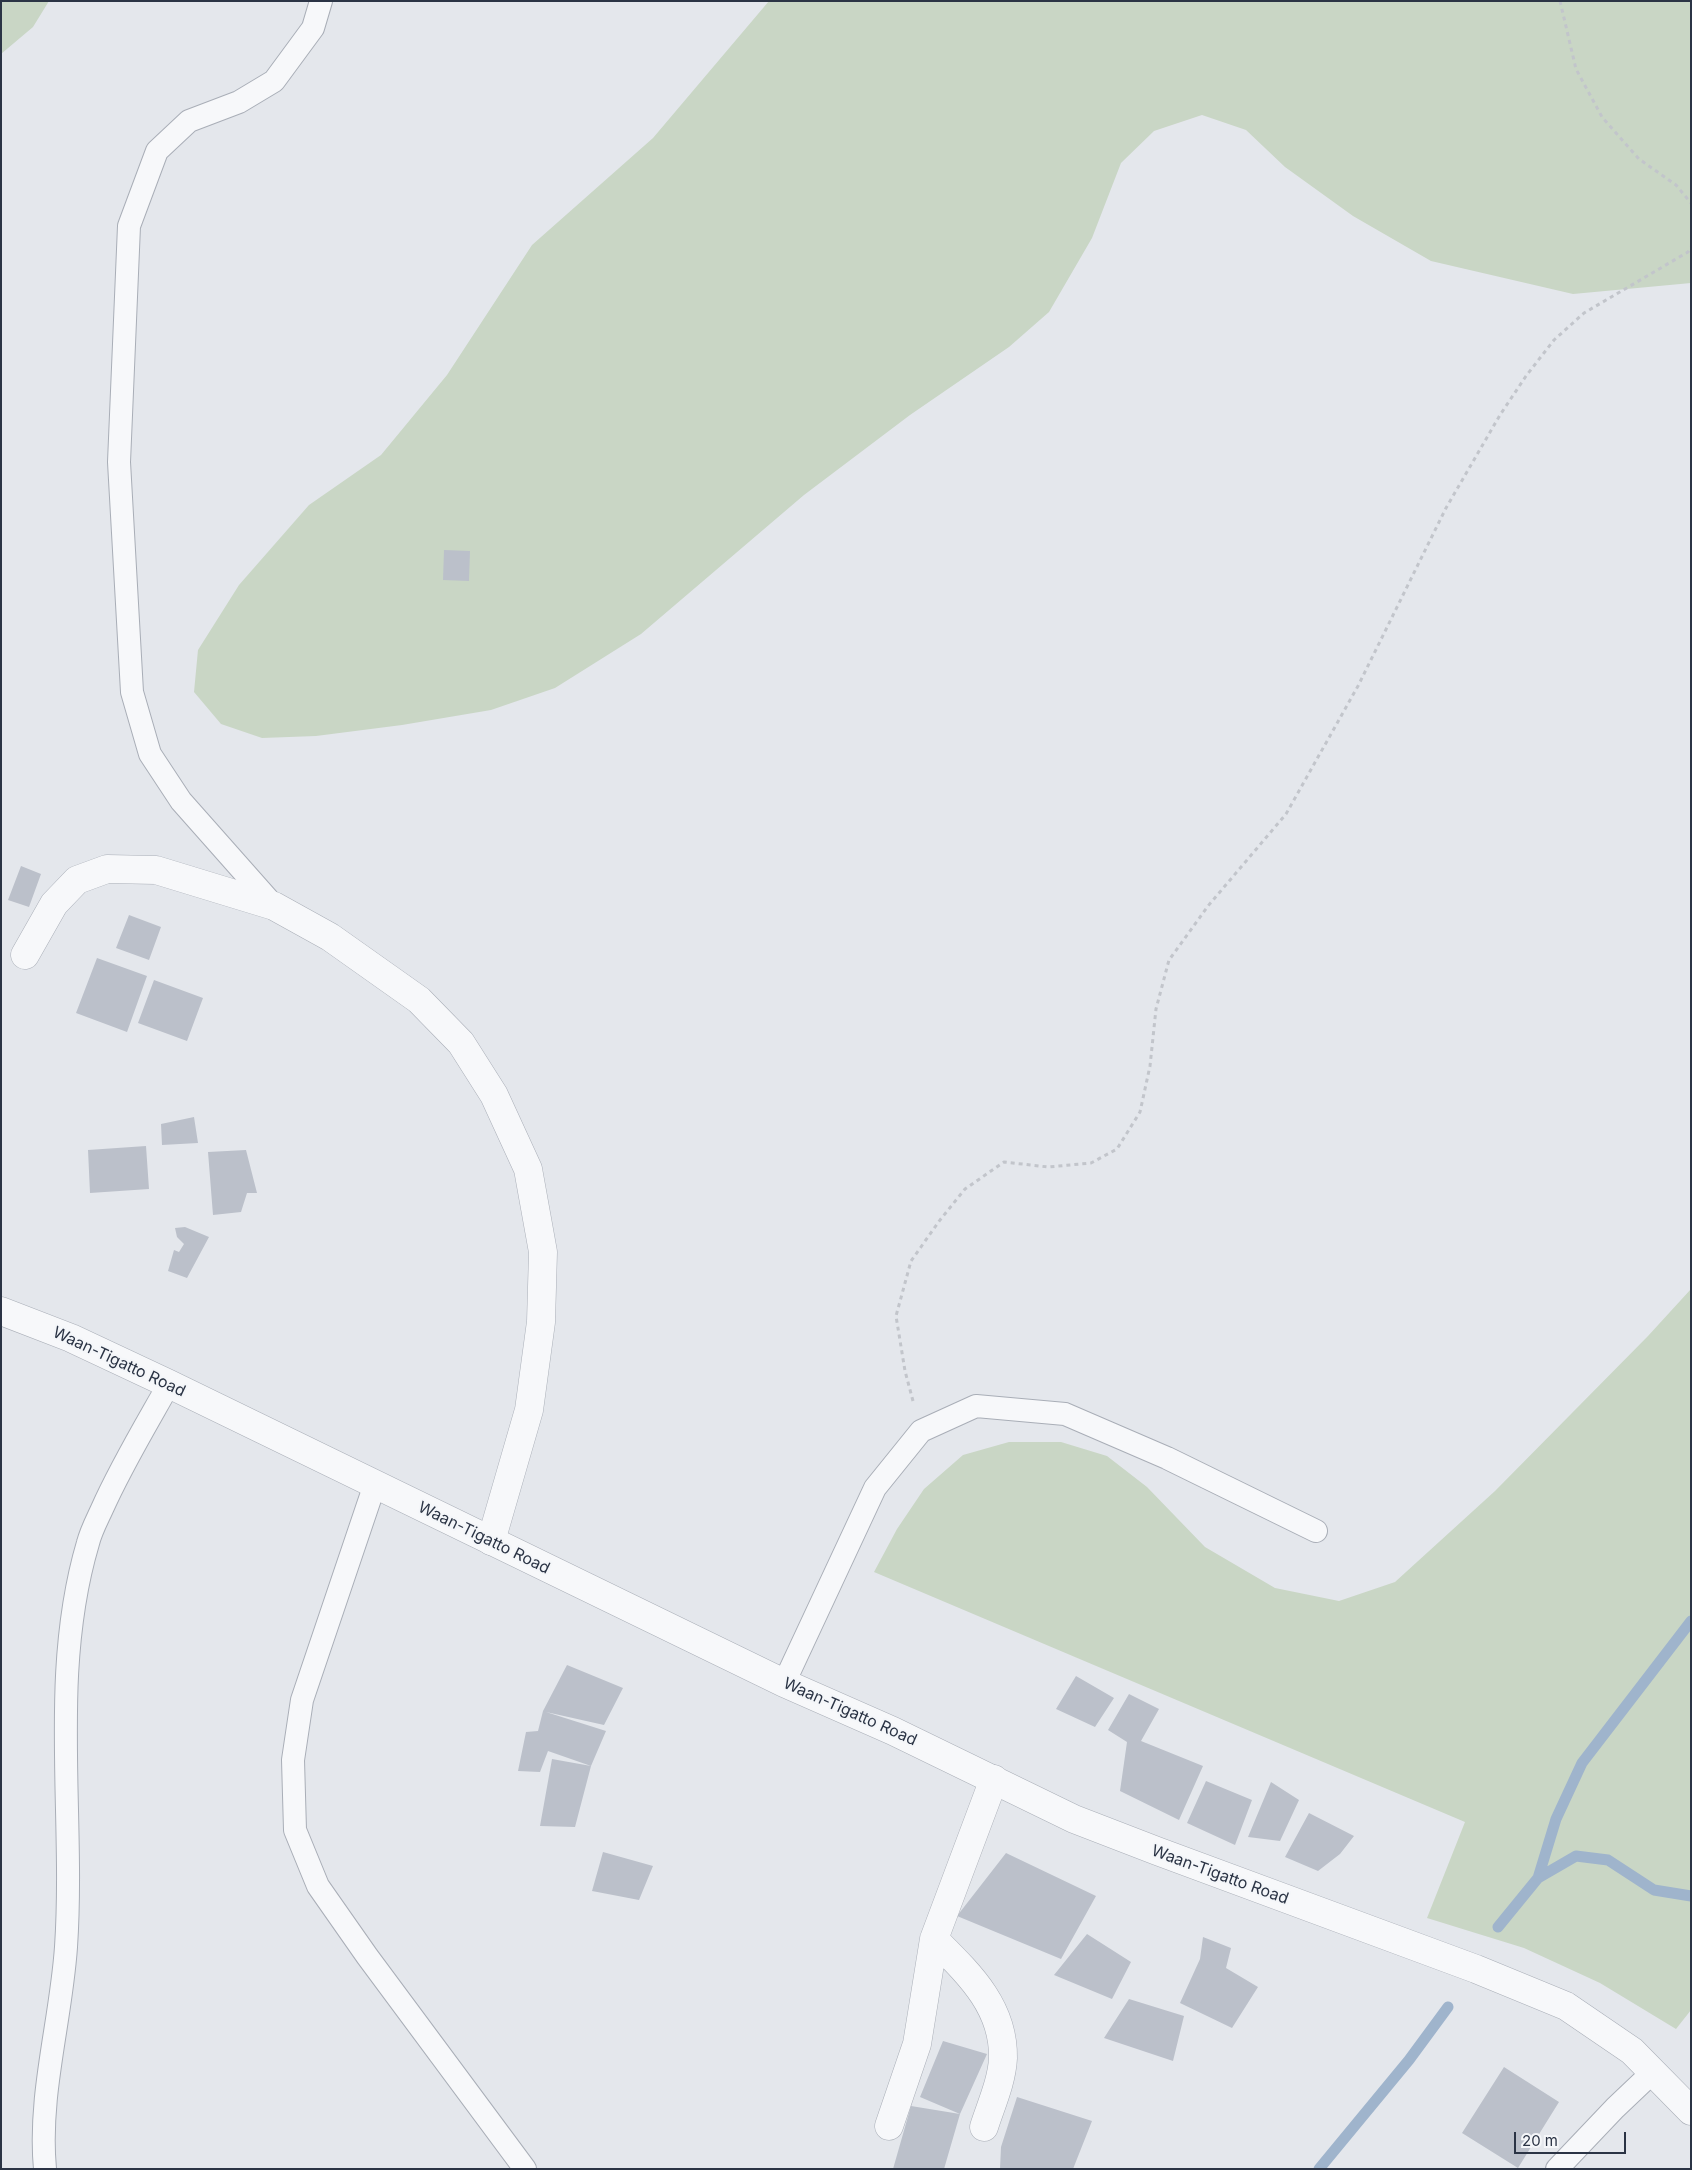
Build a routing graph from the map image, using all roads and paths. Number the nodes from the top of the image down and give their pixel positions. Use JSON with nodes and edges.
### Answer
{"nodes":[{"id":1,"x":321,"y":1,"type":"edge"},
{"id":2,"x":1560,"y":1,"type":"edge"},
{"id":3,"x":1691,"y":204,"type":"edge"},
{"id":4,"x":1691,"y":247,"type":"edge"},
{"id":5,"x":274,"y":906,"type":"junction"},
{"id":6,"x":25,"y":955,"type":"dead end"},
{"id":7,"x":1,"y":1311,"type":"edge"},
{"id":8,"x":169,"y":1384,"type":"junction"},
{"id":9,"x":921,"y":1431,"type":"junction"},
{"id":10,"x":375,"y":1484,"type":"junction"},
{"id":11,"x":1316,"y":1531,"type":"dead end"},
{"id":12,"x":491,"y":1541,"type":"junction"},
{"id":13,"x":784,"y":1683,"type":"junction"},
{"id":14,"x":994,"y":1779,"type":"junction"},
{"id":15,"x":934,"y":1939,"type":"junction"},
{"id":16,"x":1654,"y":2071,"type":"junction"},
{"id":17,"x":1691,"y":2111,"type":"edge"},
{"id":18,"x":889,"y":2126,"type":"dead end"},
{"id":19,"x":984,"y":2127,"type":"dead end"},
{"id":20,"x":45,"y":2169,"type":"edge"},
{"id":21,"x":525,"y":2169,"type":"edge"},
{"id":22,"x":1557,"y":2169,"type":"edge"}],
"edges":[{"from":1,"to":5,"type":"lane"},
{"from":2,"to":3,"type":"path"},
{"from":4,"to":9,"type":"path"},
{"from":5,"to":6,"type":"street"},
{"from":5,"to":12,"type":"street"},
{"from":7,"to":8,"type":"street","name":"Waan-Tigatto Road"},
{"from":8,"to":10,"type":"street","name":"Waan-Tigatto Road"},
{"from":8,"to":20,"type":"lane"},
{"from":9,"to":11,"type":"lane"},
{"from":9,"to":13,"type":"lane"},
{"from":10,"to":12,"type":"street","name":"Waan-Tigatto Road"},
{"from":10,"to":21,"type":"lane"},
{"from":12,"to":13,"type":"street","name":"Waan-Tigatto Road"},
{"from":13,"to":14,"type":"street","name":"Waan-Tigatto Road"},
{"from":14,"to":15,"type":"street"},
{"from":14,"to":16,"type":"street","name":"Waan-Tigatto Road"},
{"from":15,"to":18,"type":"street"},
{"from":15,"to":19,"type":"street"},
{"from":16,"to":17,"type":"street","name":"Waan-Tigatto Road"},
{"from":16,"to":22,"type":"lane"}]}
